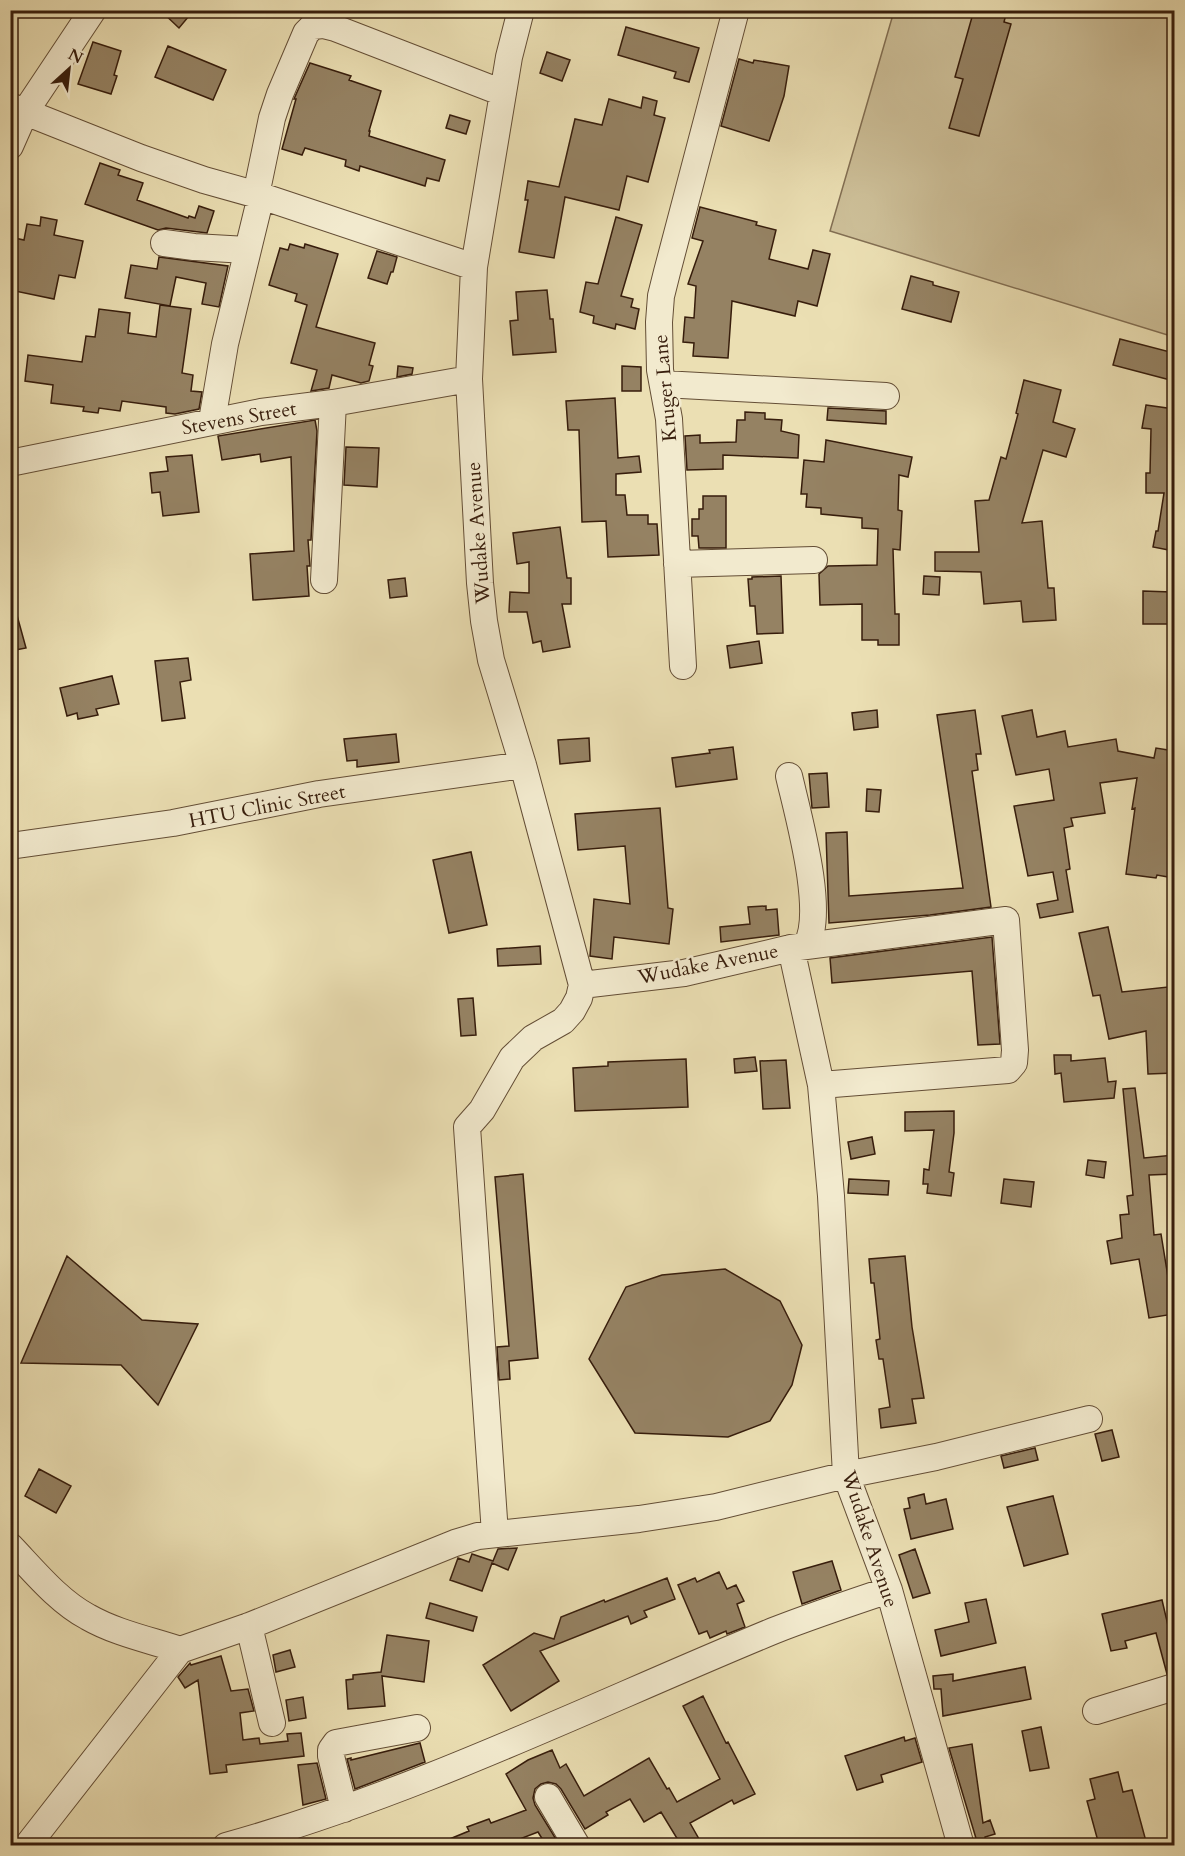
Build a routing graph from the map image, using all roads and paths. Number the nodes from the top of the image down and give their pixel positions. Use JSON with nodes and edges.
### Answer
{"nodes":[{"id":1,"x":93,"y":10,"type":"edge"},
{"id":2,"x":521,"y":10,"type":"edge"},
{"id":3,"x":736,"y":10,"type":"edge"},
{"id":4,"x":503,"y":93,"type":"junction"},
{"id":5,"x":17,"y":109,"type":"edge"},
{"id":6,"x":10,"y":146,"type":"edge"},
{"id":7,"x":258,"y":195,"type":"junction"},
{"id":8,"x":164,"y":243,"type":"dead end"},
{"id":9,"x":247,"y":250,"type":"junction"},
{"id":10,"x":474,"y":267,"type":"junction"},
{"id":11,"x":469,"y":379,"type":"junction"},
{"id":12,"x":663,"y":384,"type":"junction"},
{"id":13,"x":886,"y":396,"type":"dead end"},
{"id":14,"x":333,"y":403,"type":"junction"},
{"id":15,"x":212,"y":421,"type":"junction"},
{"id":16,"x":10,"y":463,"type":"edge"},
{"id":17,"x":814,"y":560,"type":"dead end"},
{"id":18,"x":677,"y":564,"type":"junction"},
{"id":19,"x":324,"y":580,"type":"dead end"},
{"id":20,"x":683,"y":666,"type":"dead end"},
{"id":21,"x":523,"y":765,"type":"junction"},
{"id":22,"x":789,"y":776,"type":"dead end"},
{"id":23,"x":10,"y":846,"type":"edge"},
{"id":24,"x":798,"y":947,"type":"junction"},
{"id":25,"x":582,"y":985,"type":"junction"},
{"id":26,"x":821,"y":1085,"type":"junction"},
{"id":27,"x":1089,"y":1419,"type":"dead end"},
{"id":28,"x":846,"y":1475,"type":"junction"},
{"id":29,"x":495,"y":1534,"type":"junction"},
{"id":30,"x":10,"y":1546,"type":"edge"},
{"id":31,"x":889,"y":1590,"type":"junction"},
{"id":32,"x":249,"y":1626,"type":"junction"},
{"id":33,"x":180,"y":1650,"type":"junction"},
{"id":34,"x":1174,"y":1687,"type":"edge"},
{"id":35,"x":1096,"y":1711,"type":"dead end"},
{"id":36,"x":272,"y":1723,"type":"dead end"},
{"id":37,"x":417,"y":1728,"type":"dead end"},
{"id":38,"x":548,"y":1797,"type":"dead end"},
{"id":39,"x":344,"y":1809,"type":"junction"},
{"id":40,"x":32,"y":1844,"type":"edge"},
{"id":41,"x":226,"y":1845,"type":"edge"},
{"id":42,"x":577,"y":1845,"type":"edge"},
{"id":43,"x":961,"y":1845,"type":"edge"}],
"edges":[{"from":1,"to":5,"type":"street"},
{"from":2,"to":4,"type":"street","name":"Wudake Avenue"},
{"from":3,"to":12,"type":"street","name":"Kruger Lane"},
{"from":4,"to":7,"type":"street"},
{"from":4,"to":10,"type":"street","name":"Wudake Avenue"},
{"from":5,"to":6,"type":"street"},
{"from":5,"to":7,"type":"street"},
{"from":7,"to":9,"type":"street"},
{"from":7,"to":10,"type":"street"},
{"from":8,"to":9,"type":"street"},
{"from":9,"to":15,"type":"street"},
{"from":10,"to":11,"type":"street","name":"Wudake Avenue"},
{"from":11,"to":14,"type":"street","name":"Stevens Street"},
{"from":11,"to":21,"type":"street","name":"Wudake Avenue"},
{"from":12,"to":13,"type":"street"},
{"from":12,"to":18,"type":"street","name":"Kruger Lane"},
{"from":14,"to":15,"type":"street","name":"Stevens Street"},
{"from":14,"to":19,"type":"street"},
{"from":15,"to":16,"type":"street","name":"Stevens Street"},
{"from":17,"to":18,"type":"street"},
{"from":18,"to":20,"type":"street","name":"Kruger Lane"},
{"from":21,"to":23,"type":"street","name":"HTU Clinic Street"},
{"from":21,"to":25,"type":"street","name":"Wudake Avenue"},
{"from":22,"to":24,"type":"street"},
{"from":24,"to":25,"type":"street","name":"Wudake Avenue"},
{"from":24,"to":26,"type":"street","name":"Wudake Avenue"},
{"from":24,"to":26,"type":"street"},
{"from":25,"to":29,"type":"street"},
{"from":26,"to":28,"type":"street","name":"Wudake Avenue"},
{"from":27,"to":28,"type":"street"},
{"from":28,"to":29,"type":"street"},
{"from":28,"to":31,"type":"street","name":"Wudake Avenue"},
{"from":29,"to":32,"type":"street"},
{"from":30,"to":33,"type":"street"},
{"from":31,"to":39,"type":"street"},
{"from":31,"to":43,"type":"street","name":"Wudake Avenue"},
{"from":32,"to":33,"type":"street"},
{"from":32,"to":36,"type":"street"},
{"from":33,"to":40,"type":"street"},
{"from":34,"to":35,"type":"street"},
{"from":37,"to":39,"type":"street"},
{"from":38,"to":42,"type":"street"},
{"from":39,"to":41,"type":"street"}]}
